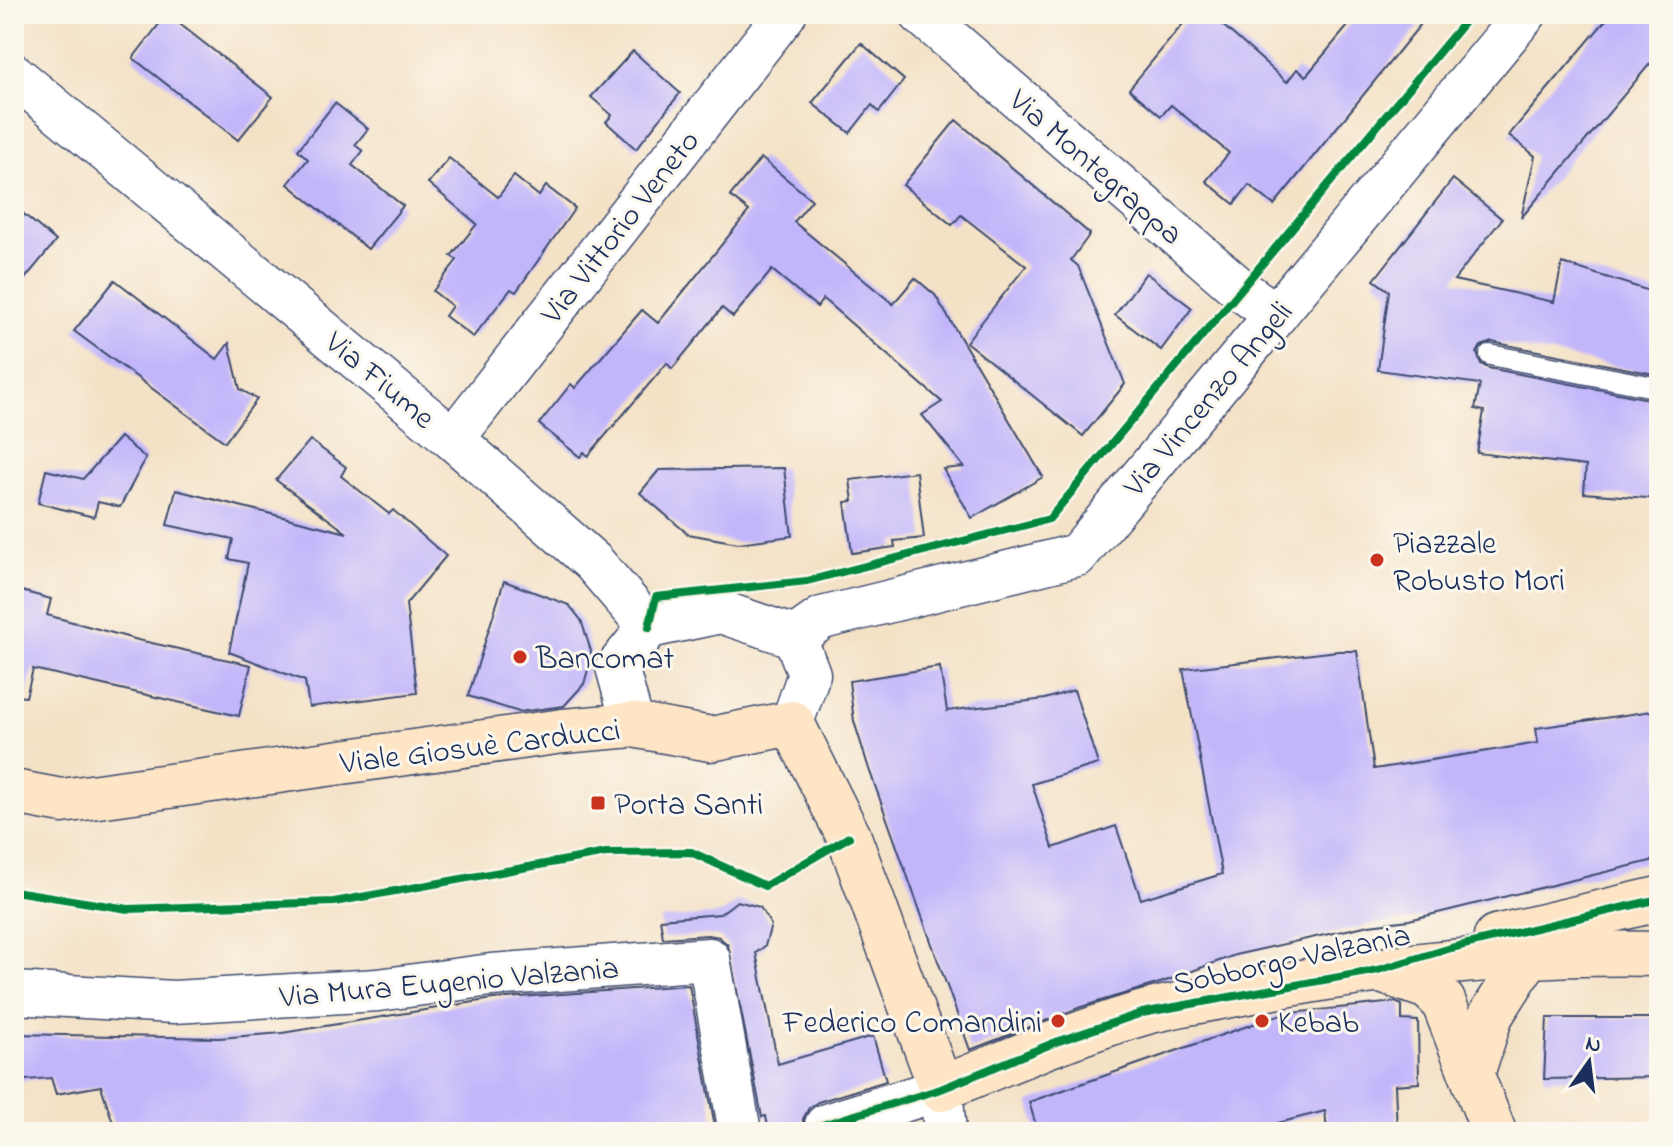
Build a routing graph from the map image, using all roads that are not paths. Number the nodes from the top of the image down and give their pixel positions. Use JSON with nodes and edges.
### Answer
{"nodes":[{"id":1,"x":785,"y":14,"type":"edge"},
{"id":2,"x":921,"y":14,"type":"edge"},
{"id":3,"x":1525,"y":14,"type":"edge"},
{"id":4,"x":14,"y":75,"type":"edge"},
{"id":5,"x":1276,"y":315,"type":"junction"},
{"id":6,"x":1490,"y":355,"type":"dead end"},
{"id":7,"x":1659,"y":388,"type":"edge"},
{"id":8,"x":453,"y":439,"type":"junction"},
{"id":9,"x":649,"y":627,"type":"junction"},
{"id":10,"x":795,"y":637,"type":"junction"},
{"id":11,"x":792,"y":723,"type":"junction"},
{"id":12,"x":633,"y":725,"type":"junction"},
{"id":13,"x":14,"y":792,"type":"edge"},
{"id":14,"x":1659,"y":899,"type":"edge"},
{"id":15,"x":1659,"y":954,"type":"edge"},
{"id":16,"x":1528,"y":957,"type":"junction"},
{"id":17,"x":1378,"y":970,"type":"junction"},
{"id":18,"x":14,"y":993,"type":"edge"},
{"id":19,"x":1473,"y":1071,"type":"junction"},
{"id":20,"x":941,"y":1089,"type":"junction"},
{"id":21,"x":826,"y":1125,"type":"dead end"},
{"id":22,"x":740,"y":1132,"type":"edge"},
{"id":23,"x":945,"y":1132,"type":"edge"},
{"id":24,"x":1494,"y":1132,"type":"edge"}],
"edges":[{"from":1,"to":8,"type":"street","name":"Via Vittorio Veneto"},
{"from":2,"to":5,"type":"street","name":"Via Montegrappa"},
{"from":3,"to":5,"type":"street","name":"Via Vincenzo Angeli"},
{"from":4,"to":8,"type":"street","name":"Via Fiume"},
{"from":5,"to":10,"type":"street","name":"Via Vincenzo Angeli"},
{"from":6,"to":7,"type":"lane"},
{"from":8,"to":9,"type":"street","name":"Via Fiume"},
{"from":9,"to":10,"type":"street"},
{"from":9,"to":12,"type":"street"},
{"from":10,"to":11,"type":"street"},
{"from":11,"to":12,"type":"street","name":"Viale Giosuè Carducci"},
{"from":11,"to":20,"type":"street"},
{"from":12,"to":13,"type":"street","name":"Viale Giosuè Carducci"},
{"from":14,"to":17,"type":"street","name":"Sobborgo Valzania"},
{"from":15,"to":16,"type":"street","name":"Sobborgo Valzania"},
{"from":16,"to":17,"type":"street","name":"Sobborgo Valzania"},
{"from":16,"to":19,"type":"street"},
{"from":17,"to":19,"type":"street"},
{"from":17,"to":20,"type":"street","name":"Sobborgo Valzania"},
{"from":18,"to":22,"type":"street","name":"Via Mura Eugenio Valzania"},
{"from":19,"to":24,"type":"street"},
{"from":20,"to":21,"type":"street"},
{"from":20,"to":23,"type":"street"}]}
